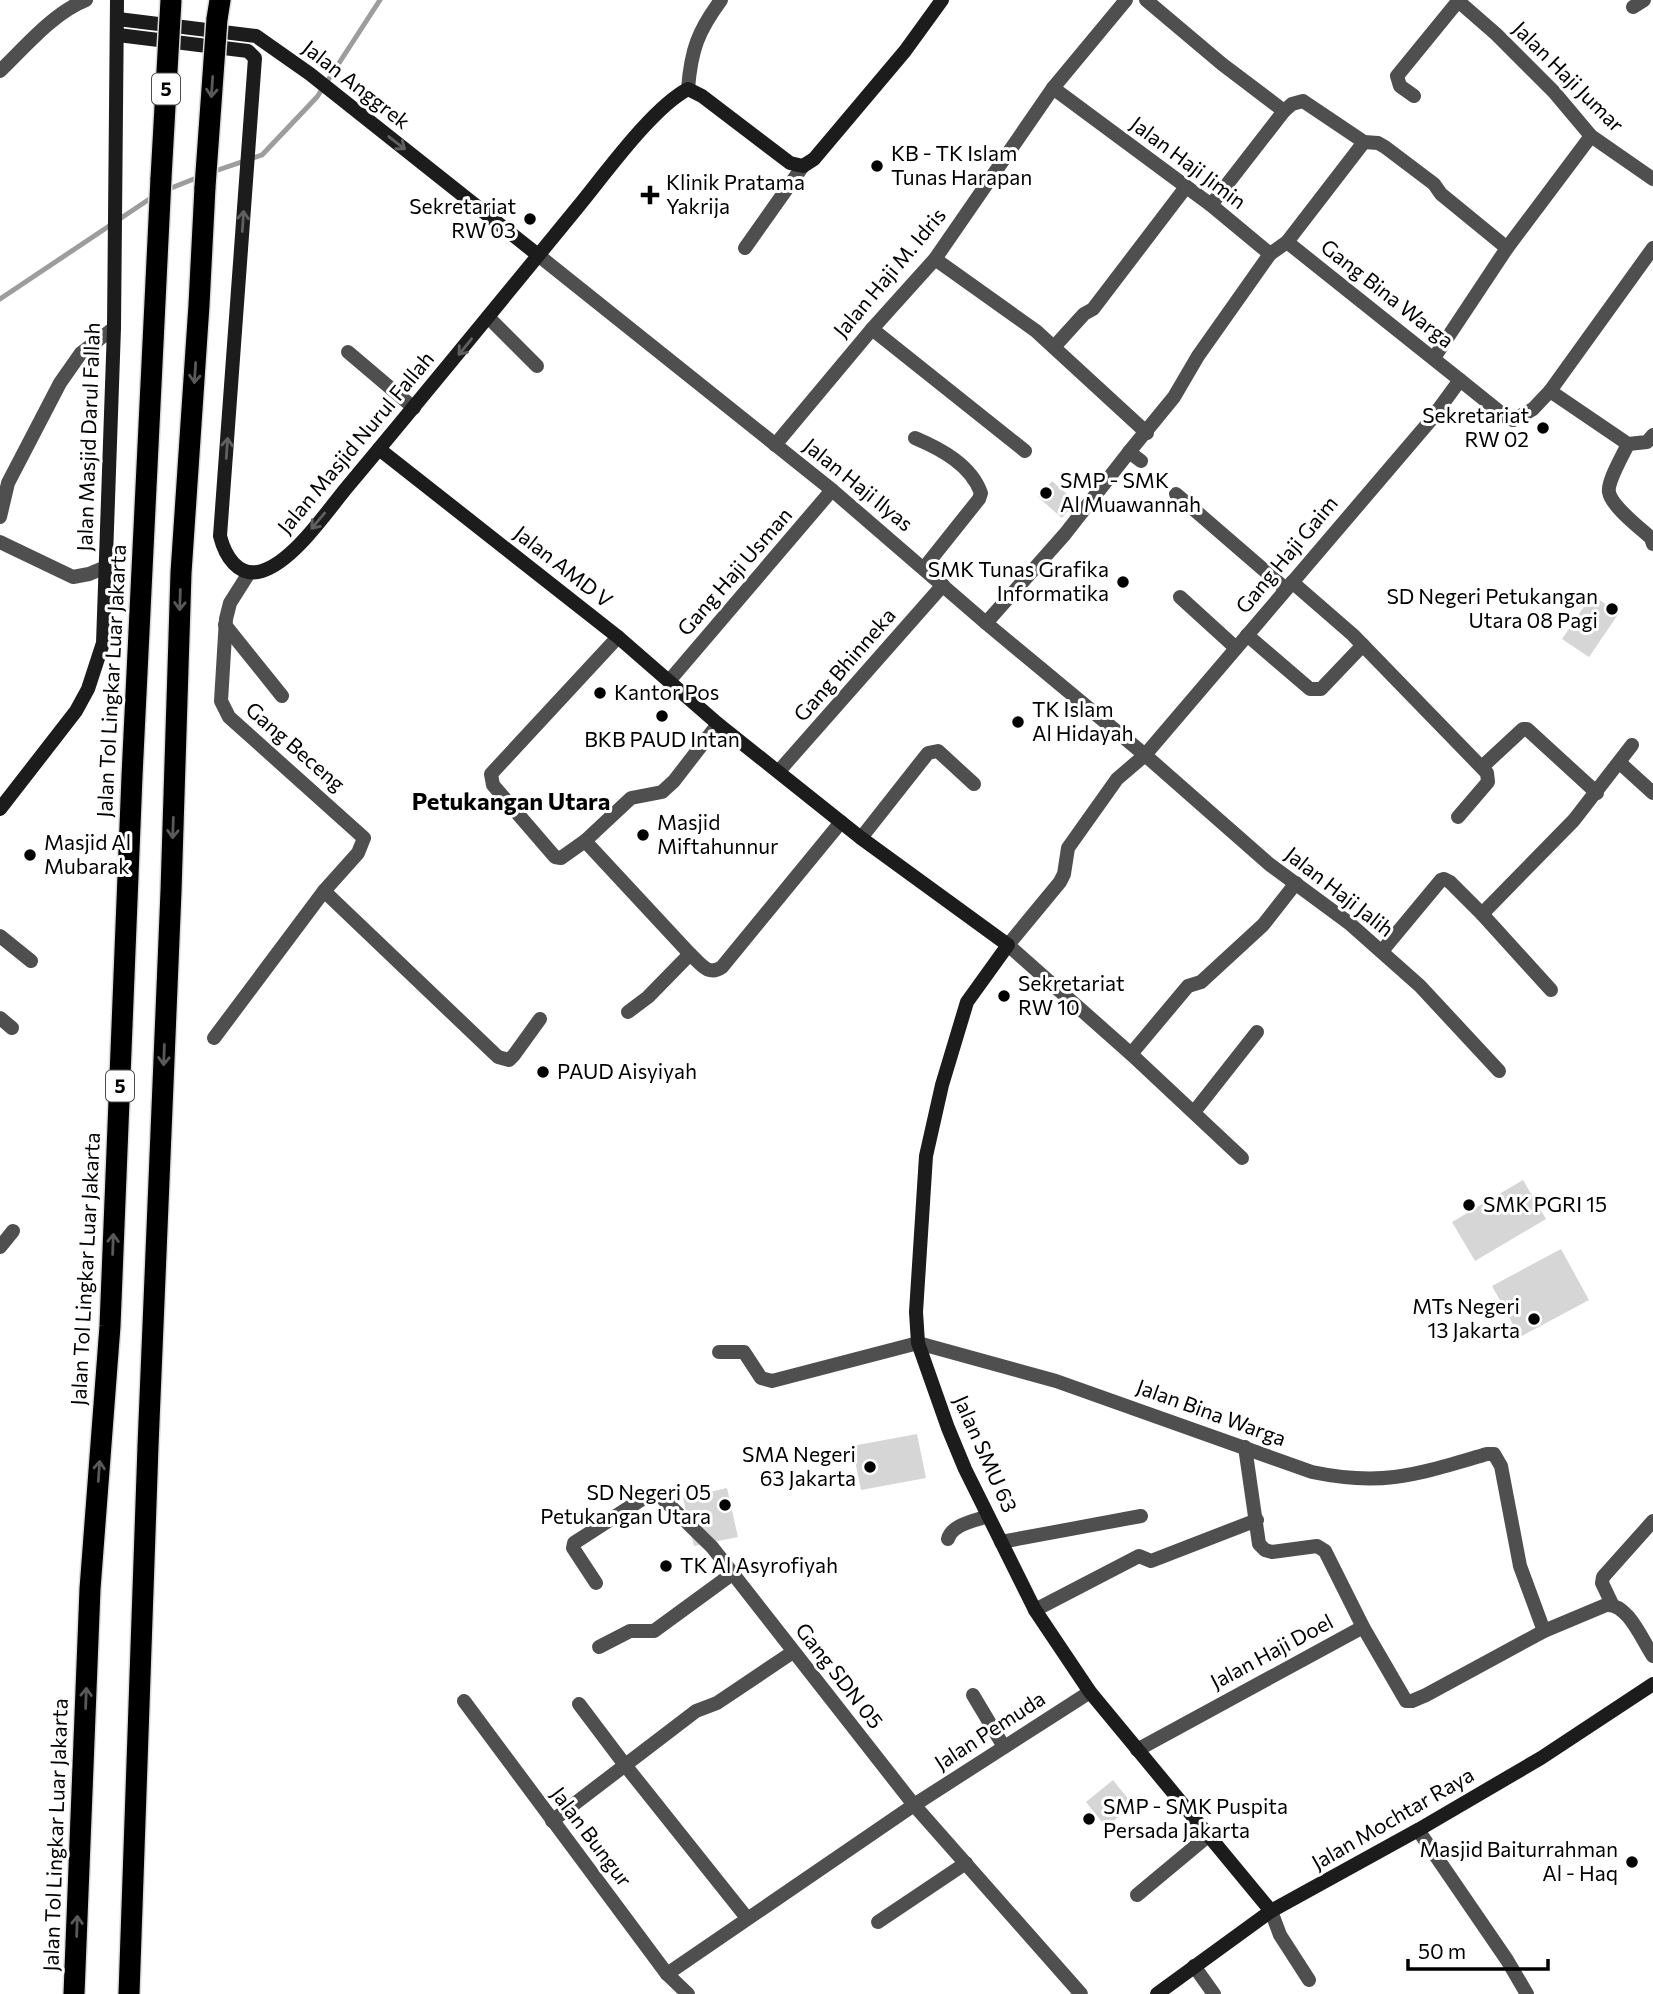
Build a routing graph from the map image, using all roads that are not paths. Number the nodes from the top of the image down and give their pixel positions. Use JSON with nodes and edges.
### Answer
{"nodes":[{"id":1,"x":86,"y":0,"type":"edge"},
{"id":2,"x":117,"y":0,"type":"edge"},
{"id":3,"x":171,"y":0,"type":"edge"},
{"id":4,"x":721,"y":0,"type":"edge"},
{"id":5,"x":942,"y":0,"type":"edge"},
{"id":6,"x":1126,"y":0,"type":"edge"},
{"id":7,"x":1146,"y":0,"type":"edge"},
{"id":8,"x":1458,"y":0,"type":"edge"},
{"id":9,"x":218,"y":6,"type":"edge"},
{"id":10,"x":118,"y":19,"type":"junction"},
{"id":11,"x":118,"y":35,"type":"junction"},
{"id":12,"x":0,"y":71,"type":"edge"},
{"id":13,"x":1053,"y":88,"type":"junction"},
{"id":14,"x":688,"y":89,"type":"junction"},
{"id":15,"x":1414,"y":96,"type":"dead end"},
{"id":16,"x":1284,"y":111,"type":"junction"},
{"id":17,"x":1591,"y":136,"type":"junction"},
{"id":18,"x":1364,"y":142,"type":"junction"},
{"id":19,"x":803,"y":166,"type":"junction"},
{"id":20,"x":1653,"y":179,"type":"edge"},
{"id":21,"x":1186,"y":187,"type":"junction"},
{"id":22,"x":1211,"y":205,"type":"junction"},
{"id":23,"x":1287,"y":242,"type":"junction"},
{"id":24,"x":745,"y":248,"type":"dead end"},
{"id":25,"x":1507,"y":248,"type":"junction"},
{"id":26,"x":1653,"y":248,"type":"edge"},
{"id":27,"x":1270,"y":254,"type":"junction"},
{"id":28,"x":538,"y":255,"type":"junction"},
{"id":29,"x":935,"y":259,"type":"junction"},
{"id":30,"x":488,"y":317,"type":"junction"},
{"id":31,"x":114,"y":328,"type":"junction"},
{"id":32,"x":872,"y":329,"type":"junction"},
{"id":33,"x":1054,"y":347,"type":"junction"},
{"id":34,"x":348,"y":352,"type":"dead end"},
{"id":35,"x":1434,"y":358,"type":"junction"},
{"id":36,"x":537,"y":366,"type":"dead end"},
{"id":37,"x":1460,"y":380,"type":"junction"},
{"id":38,"x":1550,"y":391,"type":"junction"},
{"id":39,"x":414,"y":408,"type":"junction"},
{"id":40,"x":1147,"y":433,"type":"junction"},
{"id":41,"x":1653,"y":435,"type":"edge"},
{"id":42,"x":915,"y":438,"type":"dead end"},
{"id":43,"x":1628,"y":444,"type":"junction"},
{"id":44,"x":775,"y":445,"type":"junction"},
{"id":45,"x":379,"y":449,"type":"junction"},
{"id":46,"x":1025,"y":451,"type":"dead end"},
{"id":47,"x":832,"y":490,"type":"junction"},
{"id":48,"x":1176,"y":494,"type":"dead end"},
{"id":49,"x":0,"y":517,"type":"edge"},
{"id":50,"x":0,"y":542,"type":"edge"},
{"id":51,"x":1653,"y":544,"type":"edge"},
{"id":52,"x":106,"y":567,"type":"junction"},
{"id":53,"x":924,"y":568,"type":"junction"},
{"id":54,"x":249,"y":573,"type":"junction"},
{"id":55,"x":943,"y":585,"type":"junction"},
{"id":56,"x":1289,"y":586,"type":"junction"},
{"id":57,"x":1180,"y":597,"type":"dead end"},
{"id":58,"x":986,"y":623,"type":"junction"},
{"id":59,"x":225,"y":625,"type":"junction"},
{"id":60,"x":1247,"y":635,"type":"junction"},
{"id":61,"x":618,"y":638,"type":"junction"},
{"id":62,"x":1363,"y":645,"type":"junction"},
{"id":63,"x":1236,"y":648,"type":"junction"},
{"id":64,"x":669,"y":681,"type":"junction"},
{"id":65,"x":282,"y":696,"type":"dead end"},
{"id":66,"x":718,"y":723,"type":"junction"},
{"id":67,"x":1632,"y":745,"type":"dead end"},
{"id":68,"x":1145,"y":755,"type":"junction"},
{"id":69,"x":1620,"y":763,"type":"junction"},
{"id":70,"x":1482,"y":768,"type":"junction"},
{"id":71,"x":779,"y":771,"type":"junction"},
{"id":72,"x":974,"y":784,"type":"dead end"},
{"id":73,"x":1597,"y":793,"type":"junction"},
{"id":74,"x":1653,"y":793,"type":"edge"},
{"id":75,"x":0,"y":809,"type":"edge"},
{"id":76,"x":1458,"y":817,"type":"dead end"},
{"id":77,"x":841,"y":822,"type":"junction"},
{"id":78,"x":861,"y":838,"type":"junction"},
{"id":79,"x":585,"y":841,"type":"junction"},
{"id":80,"x":1296,"y":883,"type":"junction"},
{"id":81,"x":324,"y":891,"type":"junction"},
{"id":82,"x":1482,"y":914,"type":"junction"},
{"id":83,"x":0,"y":936,"type":"edge"},
{"id":84,"x":1008,"y":945,"type":"junction"},
{"id":85,"x":1382,"y":951,"type":"junction"},
{"id":86,"x":690,"y":954,"type":"junction"},
{"id":87,"x":31,"y":961,"type":"dead end"},
{"id":88,"x":1551,"y":990,"type":"dead end"},
{"id":89,"x":628,"y":1012,"type":"dead end"},
{"id":90,"x":0,"y":1018,"type":"edge"},
{"id":91,"x":540,"y":1020,"type":"dead end"},
{"id":92,"x":12,"y":1028,"type":"dead end"},
{"id":93,"x":1257,"y":1032,"type":"dead end"},
{"id":94,"x":214,"y":1038,"type":"dead end"},
{"id":95,"x":1131,"y":1054,"type":"junction"},
{"id":96,"x":1499,"y":1071,"type":"dead end"},
{"id":97,"x":1194,"y":1112,"type":"junction"},
{"id":98,"x":1242,"y":1158,"type":"dead end"},
{"id":99,"x":13,"y":1231,"type":"dead end"},
{"id":100,"x":0,"y":1247,"type":"edge"},
{"id":101,"x":918,"y":1343,"type":"junction"},
{"id":102,"x":719,"y":1352,"type":"dead end"},
{"id":103,"x":1245,"y":1447,"type":"junction"},
{"id":104,"x":988,"y":1516,"type":"junction"},
{"id":105,"x":1141,"y":1516,"type":"dead end"},
{"id":106,"x":1257,"y":1520,"type":"junction"},
{"id":107,"x":1653,"y":1521,"type":"edge"},
{"id":108,"x":948,"y":1539,"type":"dead end"},
{"id":109,"x":1001,"y":1542,"type":"junction"},
{"id":110,"x":732,"y":1574,"type":"junction"},
{"id":111,"x":596,"y":1583,"type":"dead end"},
{"id":112,"x":1612,"y":1604,"type":"junction"},
{"id":113,"x":1035,"y":1610,"type":"junction"},
{"id":114,"x":1363,"y":1627,"type":"junction"},
{"id":115,"x":1544,"y":1631,"type":"junction"},
{"id":116,"x":599,"y":1647,"type":"dead end"},
{"id":117,"x":793,"y":1652,"type":"junction"},
{"id":118,"x":1653,"y":1656,"type":"edge"},
{"id":119,"x":1653,"y":1685,"type":"edge"},
{"id":120,"x":1090,"y":1692,"type":"junction"},
{"id":121,"x":973,"y":1695,"type":"dead end"},
{"id":122,"x":464,"y":1701,"type":"dead end"},
{"id":123,"x":579,"y":1704,"type":"dead end"},
{"id":124,"x":1004,"y":1747,"type":"junction"},
{"id":125,"x":1137,"y":1750,"type":"junction"},
{"id":126,"x":625,"y":1765,"type":"junction"},
{"id":127,"x":914,"y":1805,"type":"junction"},
{"id":128,"x":552,"y":1821,"type":"junction"},
{"id":129,"x":1418,"y":1830,"type":"junction"},
{"id":130,"x":1209,"y":1835,"type":"junction"},
{"id":131,"x":966,"y":1863,"type":"junction"},
{"id":132,"x":1137,"y":1895,"type":"dead end"},
{"id":133,"x":1271,"y":1911,"type":"junction"},
{"id":134,"x":747,"y":1918,"type":"junction"},
{"id":135,"x":878,"y":1922,"type":"dead end"},
{"id":136,"x":1194,"y":1966,"type":"junction"},
{"id":137,"x":667,"y":1973,"type":"junction"},
{"id":138,"x":1309,"y":1980,"type":"dead end"},
{"id":139,"x":75,"y":1994,"type":"edge"},
{"id":140,"x":129,"y":1994,"type":"edge"},
{"id":141,"x":688,"y":1994,"type":"edge"},
{"id":142,"x":1082,"y":1994,"type":"edge"},
{"id":143,"x":1157,"y":1994,"type":"edge"},
{"id":144,"x":1213,"y":1994,"type":"edge"},
{"id":145,"x":1527,"y":1994,"type":"edge"}],
"edges":[{"from":1,"to":12,"type":"street"},
{"from":2,"to":10,"type":"street","name":"Jalan Masjid Darul Fallah"},
{"from":139,"to":3,"type":"highway","name":"Jalan Tol Lingkar Luar Jakarta","number":"5","one_way":true,"bridge":true},
{"from":4,"to":14,"type":"street"},
{"from":5,"to":19,"type":"street"},
{"from":6,"to":13,"type":"street"},
{"from":7,"to":16,"type":"street"},
{"from":8,"to":15,"type":"street"},
{"from":8,"to":17,"type":"street","name":"Jalan Haji Jumar"},
{"from":9,"to":140,"type":"highway","number":"5","one_way":true,"bridge":true},
{"from":10,"to":11,"type":"street","name":"Jalan Masjid Darul Fallah"},
{"from":10,"to":28,"type":"street","name":"Jalan Anggrek","one_way":true},
{"from":11,"to":31,"type":"street","name":"Jalan Masjid Darul Fallah"},
{"from":54,"to":11,"type":"street","one_way":true},
{"from":13,"to":21,"type":"street","name":"Jalan Haji Jimin"},
{"from":13,"to":29,"type":"street","name":"Jalan Haji M. Idris"},
{"from":14,"to":19,"type":"street"},
{"from":14,"to":28,"type":"street","name":"Jalan Masjid Nurul Fallah"},
{"from":16,"to":18,"type":"street"},
{"from":16,"to":22,"type":"street"},
{"from":17,"to":20,"type":"street","name":"Jalan Haji Jumar"},
{"from":17,"to":25,"type":"street"},
{"from":18,"to":23,"type":"street"},
{"from":18,"to":25,"type":"street"},
{"from":19,"to":24,"type":"street"},
{"from":21,"to":22,"type":"street","name":"Jalan Haji Jimin"},
{"from":21,"to":33,"type":"street"},
{"from":22,"to":27,"type":"street","name":"Jalan Haji Jimin"},
{"from":23,"to":27,"type":"street"},
{"from":23,"to":35,"type":"street","name":"Gang Bina Warga"},
{"from":25,"to":35,"type":"street"},
{"from":26,"to":38,"type":"street"},
{"from":27,"to":40,"type":"street"},
{"from":28,"to":30,"type":"street","name":"Jalan Masjid Nurul Fallah"},
{"from":28,"to":44,"type":"street","name":"Jalan Haji Ilyas"},
{"from":29,"to":32,"type":"street","name":"Jalan Haji M. Idris"},
{"from":29,"to":33,"type":"street"},
{"from":30,"to":36,"type":"street"},
{"from":30,"to":39,"type":"street","name":"Jalan Masjid Nurul Fallah","one_way":true},
{"from":31,"to":49,"type":"street"},
{"from":31,"to":52,"type":"street","name":"Jalan Masjid Darul Fallah"},
{"from":32,"to":44,"type":"street","name":"Jalan Haji M. Idris"},
{"from":32,"to":46,"type":"street"},
{"from":33,"to":40,"type":"street"},
{"from":34,"to":39,"type":"street"},
{"from":35,"to":37,"type":"street","name":"Gang Bina Warga"},
{"from":37,"to":38,"type":"street"},
{"from":37,"to":56,"type":"street","name":"Gang Haji Gaim"},
{"from":38,"to":43,"type":"street"},
{"from":39,"to":45,"type":"street","name":"Jalan Masjid Nurul Fallah"},
{"from":40,"to":58,"type":"street"},
{"from":41,"to":43,"type":"street"},
{"from":42,"to":53,"type":"street"},
{"from":43,"to":51,"type":"street"},
{"from":44,"to":47,"type":"street","name":"Jalan Haji Ilyas"},
{"from":45,"to":54,"type":"street","name":"Jalan Masjid Nurul Fallah","one_way":true},
{"from":45,"to":61,"type":"street","name":"Jalan AMD V"},
{"from":47,"to":53,"type":"street","name":"Jalan Haji Ilyas"},
{"from":47,"to":64,"type":"street","name":"Gang Haji Usman"},
{"from":48,"to":56,"type":"street"},
{"from":50,"to":52,"type":"street"},
{"from":52,"to":75,"type":"street","name":"Jalan Masjid Darul Fallah"},
{"from":53,"to":55,"type":"street","name":"Jalan Haji Ilyas"},
{"from":54,"to":59,"type":"street","name":"Gang Beceng"},
{"from":55,"to":58,"type":"street","name":"Jalan Haji Ilyas"},
{"from":55,"to":71,"type":"street","name":"Gang Bhinneka"},
{"from":56,"to":60,"type":"street","name":"Gang Haji Gaim"},
{"from":56,"to":62,"type":"street"},
{"from":57,"to":63,"type":"street"},
{"from":58,"to":68,"type":"street","name":"Jalan Haji Ilyas"},
{"from":59,"to":65,"type":"street"},
{"from":59,"to":81,"type":"street","name":"Gang Beceng"},
{"from":60,"to":62,"type":"street"},
{"from":60,"to":63,"type":"street","name":"Gang Haji Gaim"},
{"from":61,"to":64,"type":"street","name":"Jalan AMD V"},
{"from":61,"to":79,"type":"street"},
{"from":62,"to":70,"type":"street"},
{"from":63,"to":68,"type":"street","name":"Gang Haji Gaim"},
{"from":64,"to":66,"type":"street","name":"Jalan AMD V"},
{"from":66,"to":71,"type":"street","name":"Jalan AMD V"},
{"from":66,"to":79,"type":"street"},
{"from":67,"to":69,"type":"street"},
{"from":68,"to":80,"type":"street","name":"Jalan Haji Jalih"},
{"from":68,"to":84,"type":"street","name":"Gang Haji Gaim"},
{"from":69,"to":73,"type":"street"},
{"from":69,"to":74,"type":"street"},
{"from":70,"to":73,"type":"street"},
{"from":70,"to":76,"type":"street"},
{"from":71,"to":77,"type":"street","name":"Jalan AMD V"},
{"from":72,"to":78,"type":"street"},
{"from":73,"to":82,"type":"street"},
{"from":77,"to":78,"type":"street","name":"Jalan AMD V"},
{"from":77,"to":86,"type":"street"},
{"from":78,"to":84,"type":"street","name":"Jalan AMD V"},
{"from":79,"to":86,"type":"street"},
{"from":80,"to":85,"type":"street","name":"Jalan Haji Jalih"},
{"from":80,"to":95,"type":"street"},
{"from":81,"to":91,"type":"street"},
{"from":81,"to":94,"type":"street","name":"Gang Beceng"},
{"from":82,"to":85,"type":"street"},
{"from":82,"to":88,"type":"street"},
{"from":83,"to":87,"type":"street"},
{"from":84,"to":95,"type":"street"},
{"from":84,"to":101,"type":"street","name":"Jalan SMU 63"},
{"from":85,"to":96,"type":"street","name":"Jalan Haji Jalih"},
{"from":86,"to":89,"type":"street"},
{"from":90,"to":92,"type":"street"},
{"from":93,"to":97,"type":"street"},
{"from":95,"to":97,"type":"street"},
{"from":97,"to":98,"type":"street"},
{"from":99,"to":100,"type":"street"},
{"from":101,"to":102,"type":"street"},
{"from":101,"to":103,"type":"street","name":"Jalan Bina Warga"},
{"from":101,"to":104,"type":"street","name":"Jalan SMU 63"},
{"from":103,"to":106,"type":"street"},
{"from":103,"to":115,"type":"street","name":"Jalan Bina Warga"},
{"from":104,"to":108,"type":"street"},
{"from":104,"to":109,"type":"street","name":"Jalan SMU 63"},
{"from":105,"to":109,"type":"street"},
{"from":106,"to":113,"type":"street"},
{"from":106,"to":114,"type":"street"},
{"from":107,"to":112,"type":"street"},
{"from":109,"to":113,"type":"street","name":"Jalan SMU 63"},
{"from":110,"to":111,"type":"street","name":"Gang SDN 05"},
{"from":110,"to":116,"type":"street"},
{"from":110,"to":117,"type":"street","name":"Gang SDN 05"},
{"from":112,"to":115,"type":"street","name":"Jalan Haji Doel"},
{"from":112,"to":118,"type":"street"},
{"from":113,"to":120,"type":"street","name":"Jalan SMU 63"},
{"from":114,"to":115,"type":"street","name":"Jalan Haji Doel"},
{"from":114,"to":125,"type":"street","name":"Jalan Haji Doel"},
{"from":117,"to":126,"type":"street"},
{"from":117,"to":127,"type":"street","name":"Gang SDN 05"},
{"from":119,"to":129,"type":"street","name":"Jalan Mochtar Raya"},
{"from":120,"to":124,"type":"street","name":"Jalan Pemuda"},
{"from":120,"to":125,"type":"street","name":"Jalan SMU 63"},
{"from":121,"to":124,"type":"street"},
{"from":122,"to":128,"type":"street","name":"Jalan Bungur"},
{"from":123,"to":126,"type":"street"},
{"from":124,"to":127,"type":"street","name":"Jalan Pemuda"},
{"from":125,"to":130,"type":"street","name":"Jalan SMU 63"},
{"from":126,"to":128,"type":"street"},
{"from":126,"to":134,"type":"street"},
{"from":127,"to":131,"type":"street","name":"Gang SDN 05"},
{"from":127,"to":134,"type":"street","name":"Jalan Pemuda"},
{"from":128,"to":137,"type":"street","name":"Jalan Bungur"},
{"from":129,"to":133,"type":"street","name":"Jalan Mochtar Raya"},
{"from":129,"to":145,"type":"street"},
{"from":130,"to":132,"type":"street"},
{"from":130,"to":133,"type":"street","name":"Jalan SMU 63"},
{"from":131,"to":135,"type":"street"},
{"from":131,"to":142,"type":"street","name":"Gang SDN 05"},
{"from":133,"to":136,"type":"street","name":"Jalan Mochtar Raya"},
{"from":133,"to":138,"type":"street"},
{"from":134,"to":137,"type":"street","name":"Jalan Pemuda"},
{"from":136,"to":143,"type":"street","name":"Jalan Mochtar Raya"},
{"from":136,"to":144,"type":"street"},
{"from":137,"to":141,"type":"street","name":"Jalan Bungur"}]}
